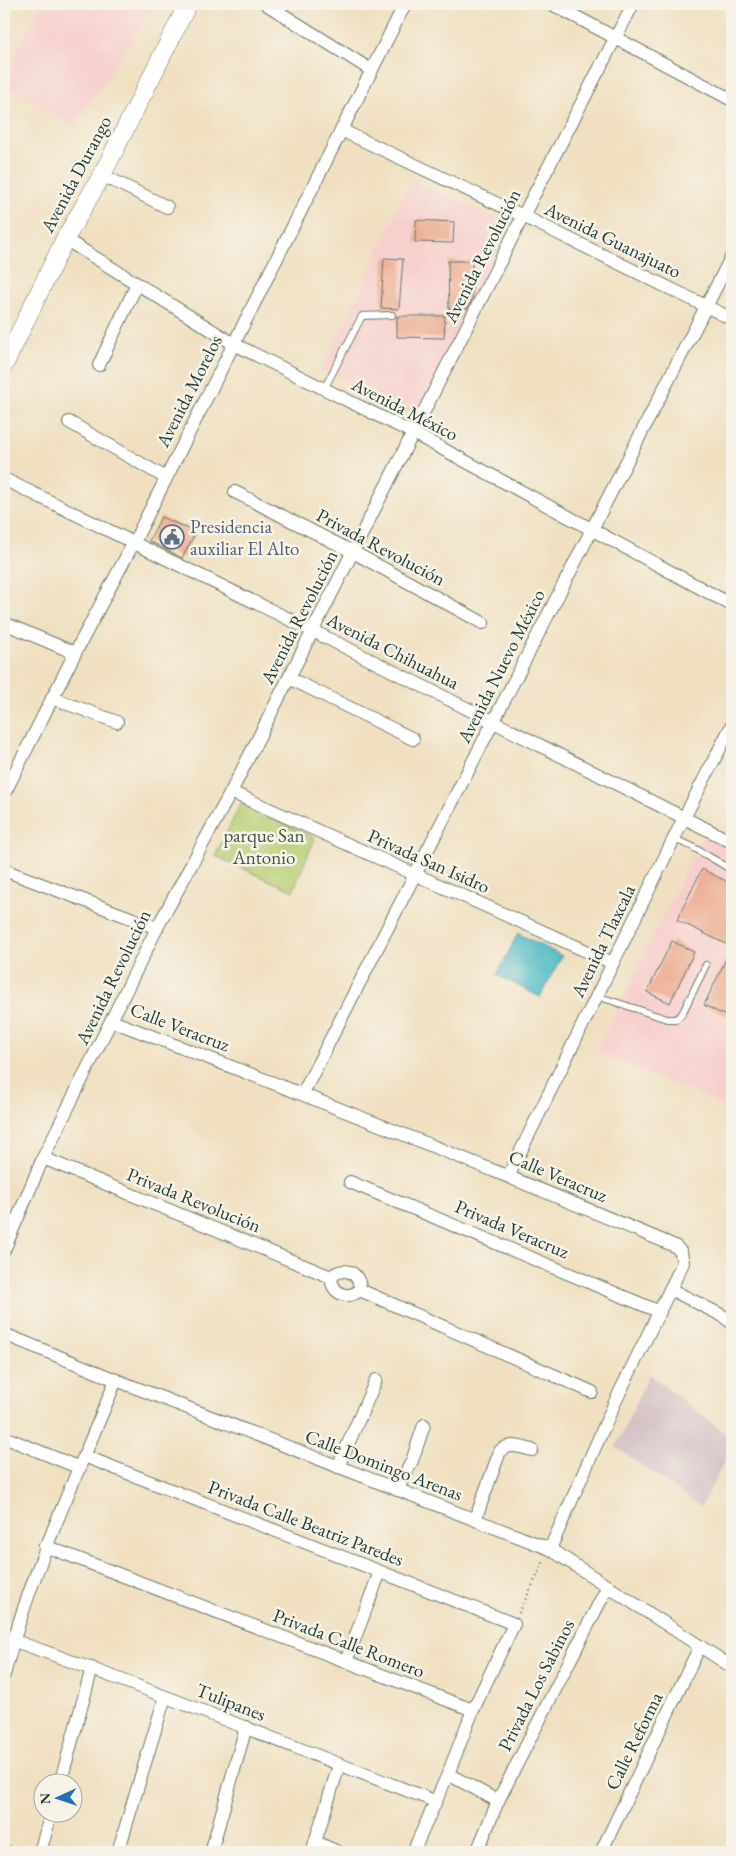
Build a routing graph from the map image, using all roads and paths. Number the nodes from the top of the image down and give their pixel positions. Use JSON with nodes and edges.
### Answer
{"nodes":[{"id":1,"x":188,"y":4,"type":"edge"},
{"id":2,"x":266,"y":4,"type":"edge"},
{"id":3,"x":405,"y":4,"type":"edge"},
{"id":4,"x":552,"y":4,"type":"edge"},
{"id":5,"x":633,"y":4,"type":"edge"},
{"id":6,"x":616,"y":38,"type":"junction"},
{"id":7,"x":370,"y":70,"type":"junction"},
{"id":8,"x":732,"y":100,"type":"edge"},
{"id":9,"x":341,"y":130,"type":"junction"},
{"id":10,"x":102,"y":174,"type":"junction"},
{"id":11,"x":167,"y":207,"type":"dead end"},
{"id":12,"x":523,"y":216,"type":"junction"},
{"id":13,"x":65,"y":239,"type":"junction"},
{"id":14,"x":732,"y":256,"type":"edge"},
{"id":15,"x":137,"y":284,"type":"junction"},
{"id":16,"x":705,"y":307,"type":"junction"},
{"id":17,"x":392,"y":315,"type":"dead end"},
{"id":18,"x":732,"y":319,"type":"edge"},
{"id":19,"x":234,"y":344,"type":"junction"},
{"id":20,"x":4,"y":365,"type":"edge"},
{"id":21,"x":99,"y":365,"type":"dead end"},
{"id":22,"x":324,"y":389,"type":"junction"},
{"id":23,"x":69,"y":422,"type":"dead end"},
{"id":24,"x":413,"y":433,"type":"junction"},
{"id":25,"x":166,"y":478,"type":"junction"},
{"id":26,"x":4,"y":479,"type":"edge"},
{"id":27,"x":235,"y":492,"type":"dead end"},
{"id":28,"x":592,"y":529,"type":"junction"},
{"id":29,"x":134,"y":542,"type":"junction"},
{"id":30,"x":353,"y":552,"type":"junction"},
{"id":31,"x":732,"y":605,"type":"edge"},
{"id":32,"x":4,"y":623,"type":"edge"},
{"id":33,"x":483,"y":623,"type":"dead end"},
{"id":34,"x":313,"y":631,"type":"junction"},
{"id":35,"x":75,"y":653,"type":"junction"},
{"id":36,"x":289,"y":678,"type":"junction"},
{"id":37,"x":52,"y":698,"type":"junction"},
{"id":38,"x":117,"y":722,"type":"dead end"},
{"id":39,"x":494,"y":722,"type":"junction"},
{"id":40,"x":732,"y":725,"type":"edge"},
{"id":41,"x":413,"y":739,"type":"dead end"},
{"id":42,"x":230,"y":792,"type":"junction"},
{"id":43,"x":4,"y":794,"type":"edge"},
{"id":44,"x":684,"y":818,"type":"junction"},
{"id":45,"x":674,"y":839,"type":"junction"},
{"id":46,"x":732,"y":842,"type":"edge"},
{"id":47,"x":4,"y":870,"type":"edge"},
{"id":48,"x":732,"y":870,"type":"edge"},
{"id":49,"x":416,"y":875,"type":"junction"},
{"id":50,"x":157,"y":928,"type":"junction"},
{"id":51,"x":613,"y":963,"type":"junction"},
{"id":52,"x":706,"y":965,"type":"dead end"},
{"id":53,"x":597,"y":996,"type":"junction"},
{"id":54,"x":112,"y":1021,"type":"junction"},
{"id":55,"x":303,"y":1093,"type":"junction"},
{"id":56,"x":43,"y":1158,"type":"junction"},
{"id":57,"x":509,"y":1176,"type":"junction"},
{"id":58,"x":350,"y":1182,"type":"dead end"},
{"id":59,"x":7,"y":1232,"type":"edge"},
{"id":60,"x":4,"y":1250,"type":"edge"},
{"id":61,"x":331,"y":1277,"type":"junction"},
{"id":62,"x":670,"y":1289,"type":"junction"},
{"id":63,"x":360,"y":1290,"type":"junction"},
{"id":64,"x":660,"y":1312,"type":"junction"},
{"id":65,"x":732,"y":1323,"type":"edge"},
{"id":66,"x":4,"y":1334,"type":"edge"},
{"id":67,"x":116,"y":1380,"type":"junction"},
{"id":68,"x":376,"y":1380,"type":"dead end"},
{"id":69,"x":592,"y":1392,"type":"dead end"},
{"id":70,"x":424,"y":1425,"type":"dead end"},
{"id":71,"x":4,"y":1437,"type":"edge"},
{"id":72,"x":532,"y":1450,"type":"dead end"},
{"id":73,"x":82,"y":1462,"type":"junction"},
{"id":74,"x":338,"y":1467,"type":"junction"},
{"id":75,"x":397,"y":1490,"type":"junction"},
{"id":76,"x":475,"y":1520,"type":"junction"},
{"id":77,"x":45,"y":1546,"type":"junction"},
{"id":78,"x":550,"y":1549,"type":"junction"},
{"id":79,"x":380,"y":1572,"type":"junction"},
{"id":80,"x":608,"y":1586,"type":"junction"},
{"id":81,"x":514,"y":1624,"type":"junction"},
{"id":82,"x":12,"y":1640,"type":"junction"},
{"id":83,"x":700,"y":1646,"type":"junction"},
{"id":84,"x":346,"y":1661,"type":"junction"},
{"id":85,"x":732,"y":1667,"type":"edge"},
{"id":86,"x":92,"y":1668,"type":"junction"},
{"id":87,"x":4,"y":1675,"type":"edge"},
{"id":88,"x":165,"y":1697,"type":"junction"},
{"id":89,"x":473,"y":1710,"type":"junction"},
{"id":90,"x":246,"y":1727,"type":"junction"},
{"id":91,"x":339,"y":1765,"type":"junction"},
{"id":92,"x":63,"y":1774,"type":"edge"},
{"id":93,"x":448,"y":1774,"type":"junction"},
{"id":94,"x":435,"y":1801,"type":"junction"},
{"id":95,"x":498,"y":1801,"type":"junction"},
{"id":96,"x":48,"y":1824,"type":"edge"},
{"id":97,"x":313,"y":1847,"type":"edge"},
{"id":98,"x":40,"y":1852,"type":"edge"},
{"id":99,"x":118,"y":1852,"type":"edge"},
{"id":100,"x":211,"y":1852,"type":"edge"},
{"id":101,"x":338,"y":1852,"type":"edge"},
{"id":102,"x":412,"y":1852,"type":"edge"},
{"id":103,"x":476,"y":1852,"type":"edge"},
{"id":104,"x":601,"y":1852,"type":"edge"}],
"edges":[{"from":1,"to":10,"type":"street","name":"Avenida Durango"},
{"from":2,"to":7,"type":"street"},
{"from":3,"to":7,"type":"street","name":"Avenida Morelos"},
{"from":4,"to":6,"type":"street"},
{"from":5,"to":6,"type":"street","name":"Avenida Revolución"},
{"from":6,"to":8,"type":"street"},
{"from":6,"to":12,"type":"street","name":"Avenida Revolución"},
{"from":7,"to":9,"type":"street","name":"Avenida Morelos"},
{"from":9,"to":12,"type":"street","name":"Avenida Guanajuato"},
{"from":9,"to":19,"type":"street","name":"Avenida Morelos"},
{"from":10,"to":11,"type":"street"},
{"from":10,"to":13,"type":"street","name":"Avenida Durango"},
{"from":12,"to":16,"type":"street","name":"Avenida Guanajuato"},
{"from":12,"to":24,"type":"street","name":"Avenida Revolución"},
{"from":13,"to":15,"type":"street","name":"Avenida México"},
{"from":13,"to":20,"type":"street","name":"Avenida Durango"},
{"from":14,"to":16,"type":"street","name":"Avenida Nuevo México"},
{"from":15,"to":19,"type":"street","name":"Avenida México"},
{"from":15,"to":21,"type":"street"},
{"from":16,"to":18,"type":"street","name":"Avenida Guanajuato"},
{"from":16,"to":28,"type":"street","name":"Avenida Nuevo México"},
{"from":17,"to":22,"type":"lane"},
{"from":19,"to":22,"type":"street","name":"Avenida México"},
{"from":19,"to":25,"type":"street","name":"Avenida Morelos"},
{"from":22,"to":24,"type":"street","name":"Avenida México"},
{"from":23,"to":25,"type":"street"},
{"from":24,"to":28,"type":"street","name":"Avenida México"},
{"from":24,"to":30,"type":"street","name":"Avenida Revolución"},
{"from":25,"to":29,"type":"street","name":"Avenida Morelos"},
{"from":26,"to":29,"type":"street","name":"Avenida Chihuahua"},
{"from":27,"to":30,"type":"street","name":"Privada Revolución"},
{"from":28,"to":31,"type":"street","name":"Avenida México"},
{"from":28,"to":39,"type":"street","name":"Avenida Nuevo México"},
{"from":29,"to":34,"type":"street","name":"Avenida Chihuahua"},
{"from":29,"to":35,"type":"street","name":"Avenida Morelos"},
{"from":30,"to":33,"type":"street","name":"Privada Revolución"},
{"from":30,"to":34,"type":"street","name":"Avenida Revolución"},
{"from":32,"to":35,"type":"street"},
{"from":34,"to":36,"type":"street","name":"Avenida Revolución"},
{"from":34,"to":39,"type":"street","name":"Avenida Chihuahua"},
{"from":35,"to":37,"type":"street","name":"Avenida Morelos"},
{"from":36,"to":41,"type":"street"},
{"from":36,"to":42,"type":"street","name":"Avenida Revolución"},
{"from":37,"to":38,"type":"street"},
{"from":37,"to":43,"type":"street","name":"Avenida Morelos"},
{"from":39,"to":44,"type":"street","name":"Avenida Chihuahua"},
{"from":39,"to":49,"type":"street","name":"Avenida Nuevo México"},
{"from":40,"to":44,"type":"street","name":"Avenida Tlaxcala"},
{"from":42,"to":49,"type":"street","name":"Privada San Isidro"},
{"from":42,"to":50,"type":"street","name":"Avenida Revolución"},
{"from":44,"to":45,"type":"street","name":"Avenida Tlaxcala"},
{"from":44,"to":46,"type":"street","name":"Avenida Chihuahua"},
{"from":45,"to":48,"type":"lane"},
{"from":45,"to":51,"type":"street","name":"Avenida Tlaxcala"},
{"from":47,"to":50,"type":"street"},
{"from":49,"to":51,"type":"street","name":"Privada San Isidro"},
{"from":49,"to":55,"type":"street","name":"Avenida Nuevo México"},
{"from":50,"to":54,"type":"street","name":"Avenida Revolución"},
{"from":51,"to":53,"type":"street","name":"Avenida Tlaxcala"},
{"from":52,"to":53,"type":"lane"},
{"from":53,"to":57,"type":"street","name":"Avenida Tlaxcala"},
{"from":54,"to":55,"type":"street","name":"Calle Veracruz"},
{"from":54,"to":56,"type":"street","name":"Avenida Revolución"},
{"from":55,"to":57,"type":"street","name":"Calle Veracruz"},
{"from":56,"to":59,"type":"street","name":"Avenida Revolución"},
{"from":56,"to":61,"type":"street","name":"Privada Revolución"},
{"from":57,"to":62,"type":"street","name":"Calle Veracruz"},
{"from":58,"to":64,"type":"street","name":"Privada Veracruz"},
{"from":59,"to":60,"type":"street","name":"Avenida Revolución"},
{"from":61,"to":63,"type":"street"},
{"from":61,"to":63,"type":"street"},
{"from":62,"to":64,"type":"street","name":"Calle Veracruz"},
{"from":62,"to":65,"type":"street"},
{"from":63,"to":69,"type":"street"},
{"from":64,"to":78,"type":"street","name":"Calle Veracruz"},
{"from":66,"to":67,"type":"street","name":"Calle Domingo Arenas"},
{"from":67,"to":73,"type":"street"},
{"from":67,"to":74,"type":"street","name":"Calle Domingo Arenas"},
{"from":68,"to":74,"type":"street"},
{"from":70,"to":75,"type":"street"},
{"from":71,"to":73,"type":"street","name":"Privada Calle Beatriz Paredes"},
{"from":72,"to":76,"type":"street"},
{"from":73,"to":77,"type":"street"},
{"from":73,"to":79,"type":"street","name":"Privada Calle Beatriz Paredes"},
{"from":74,"to":75,"type":"street","name":"Calle Domingo Arenas"},
{"from":75,"to":76,"type":"street","name":"Calle Domingo Arenas"},
{"from":76,"to":78,"type":"street","name":"Calle Domingo Arenas"},
{"from":77,"to":82,"type":"street"},
{"from":77,"to":84,"type":"street","name":"Privada Calle Romero"},
{"from":78,"to":80,"type":"street","name":"Calle Domingo Arenas"},
{"from":78,"to":81,"type":"path"},
{"from":79,"to":81,"type":"street","name":"Privada Calle Beatriz Paredes"},
{"from":79,"to":84,"type":"street"},
{"from":80,"to":83,"type":"street","name":"Calle Domingo Arenas"},
{"from":80,"to":95,"type":"street","name":"Privada Los Sabinos"},
{"from":81,"to":89,"type":"street"},
{"from":82,"to":86,"type":"street","name":"Tulipanes"},
{"from":82,"to":87,"type":"street"},
{"from":83,"to":85,"type":"street","name":"Calle Domingo Arenas"},
{"from":83,"to":104,"type":"street","name":"Calle Reforma"},
{"from":84,"to":89,"type":"street","name":"Privada Calle Romero"},
{"from":86,"to":88,"type":"street","name":"Tulipanes"},
{"from":86,"to":92,"type":"street"},
{"from":88,"to":90,"type":"street","name":"Tulipanes"},
{"from":88,"to":99,"type":"street"},
{"from":89,"to":93,"type":"street"},
{"from":90,"to":91,"type":"street","name":"Tulipanes"},
{"from":90,"to":100,"type":"street"},
{"from":91,"to":94,"type":"street","name":"Tulipanes"},
{"from":91,"to":97,"type":"street"},
{"from":93,"to":94,"type":"street"},
{"from":93,"to":95,"type":"street"},
{"from":94,"to":102,"type":"street"},
{"from":95,"to":103,"type":"street","name":"Privada Los Sabinos"},
{"from":96,"to":98,"type":"street"},
{"from":97,"to":101,"type":"street"}]}
